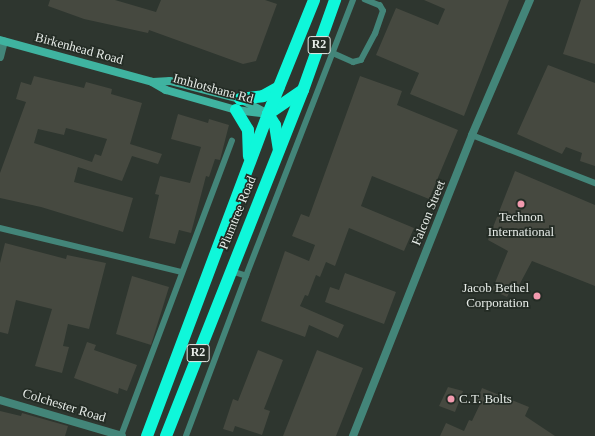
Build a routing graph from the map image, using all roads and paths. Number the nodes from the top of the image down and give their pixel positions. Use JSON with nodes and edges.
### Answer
{"nodes":[{"id":1,"x":314,"y":0,"type":"edge"},
{"id":2,"x":335,"y":0,"type":"edge"},
{"id":3,"x":353,"y":0,"type":"edge"},
{"id":4,"x":365,"y":0,"type":"edge"},
{"id":5,"x":530,"y":0,"type":"edge"},
{"id":6,"x":2,"y":40,"type":"edge"},
{"id":7,"x":333,"y":53,"type":"junction"},
{"id":8,"x":0,"y":57,"type":"edge"},
{"id":9,"x":152,"y":82,"type":"junction"},
{"id":10,"x":279,"y":87,"type":"junction"},
{"id":11,"x":303,"y":90,"type":"junction"},
{"id":12,"x":238,"y":104,"type":"junction"},
{"id":13,"x":268,"y":114,"type":"junction"},
{"id":14,"x":472,"y":135,"type":"junction"},
{"id":15,"x":232,"y":141,"type":"dead end"},
{"id":16,"x":279,"y":150,"type":"junction"},
{"id":17,"x":250,"y":162,"type":"junction"},
{"id":18,"x":595,"y":183,"type":"edge"},
{"id":19,"x":0,"y":228,"type":"edge"},
{"id":20,"x":230,"y":271,"type":"junction"},
{"id":21,"x":182,"y":272,"type":"junction"},
{"id":22,"x":246,"y":276,"type":"junction"},
{"id":23,"x":0,"y":400,"type":"edge"},
{"id":24,"x":122,"y":436,"type":"edge"},
{"id":25,"x":147,"y":436,"type":"edge"},
{"id":26,"x":166,"y":436,"type":"edge"},
{"id":27,"x":186,"y":436,"type":"edge"},
{"id":28,"x":353,"y":436,"type":"edge"}],
"edges":[{"from":1,"to":10,"type":"highway","name":"Plumtree Road","number":"R2"},
{"from":2,"to":11,"type":"highway","name":"Plumtree Road","number":"R2"},
{"from":3,"to":7,"type":"lane"},
{"from":4,"to":7,"type":"lane"},
{"from":5,"to":14,"type":"street","name":"Falcon Street"},
{"from":6,"to":8,"type":"street"},
{"from":6,"to":9,"type":"street","name":"Birkenhead Road"},
{"from":7,"to":22,"type":"lane"},
{"from":9,"to":12,"type":"street","name":"Imhlotshana Rd"},
{"from":9,"to":12,"type":"street","name":"Imhlotshana Rd"},
{"from":10,"to":12,"type":"highway"},
{"from":10,"to":13,"type":"highway","name":"Plumtree Road","number":"R2"},
{"from":11,"to":13,"type":"highway"},
{"from":11,"to":16,"type":"highway","name":"Plumtree Road","number":"R2"},
{"from":12,"to":13,"type":"street","name":"Imhlotshana Rd"},
{"from":12,"to":13,"type":"street","name":"Imhlotshana Rd"},
{"from":12,"to":17,"type":"highway"},
{"from":13,"to":16,"type":"highway"},
{"from":13,"to":17,"type":"highway","name":"Plumtree Road","number":"R2"},
{"from":14,"to":18,"type":"lane"},
{"from":14,"to":28,"type":"street","name":"Falcon Street"},
{"from":15,"to":21,"type":"lane"},
{"from":16,"to":20,"type":"highway","name":"Plumtree Road","number":"R2"},
{"from":17,"to":25,"type":"highway","name":"Plumtree Road","number":"R2"},
{"from":19,"to":21,"type":"lane"},
{"from":20,"to":22,"type":"lane"},
{"from":20,"to":26,"type":"highway","name":"Plumtree Road","number":"R2"},
{"from":21,"to":24,"type":"lane"},
{"from":22,"to":27,"type":"lane"},
{"from":23,"to":24,"type":"street","name":"Colchester Road"}]}
